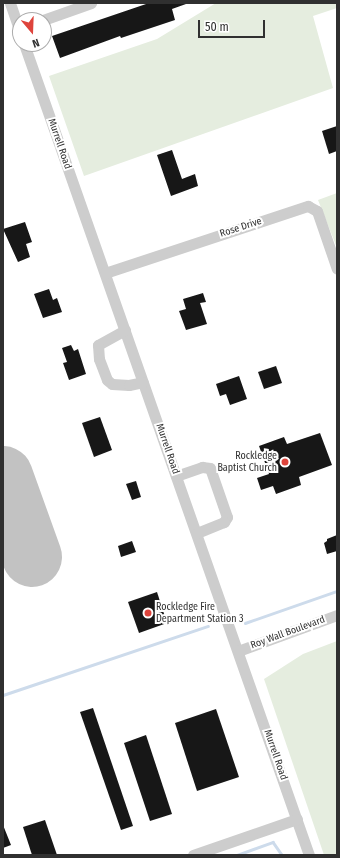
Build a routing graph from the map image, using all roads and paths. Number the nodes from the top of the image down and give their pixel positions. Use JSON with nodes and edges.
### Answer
{"nodes":[{"id":1,"x":91,"y":3,"type":"edge"},
{"id":2,"x":52,"y":17,"type":"edge"},
{"id":3,"x":27,"y":52,"type":"edge"},
{"id":4,"x":337,"y":269,"type":"edge"},
{"id":5,"x":105,"y":273,"type":"junction"},
{"id":6,"x":125,"y":330,"type":"junction"},
{"id":7,"x":143,"y":382,"type":"junction"},
{"id":8,"x":176,"y":476,"type":"junction"},
{"id":9,"x":197,"y":533,"type":"junction"},
{"id":10,"x":337,"y":615,"type":"edge"},
{"id":11,"x":238,"y":651,"type":"junction"},
{"id":12,"x":297,"y":819,"type":"junction"},
{"id":13,"x":193,"y":855,"type":"edge"},
{"id":14,"x":309,"y":855,"type":"edge"}],
"edges":[{"from":1,"to":2,"type":"street"},
{"from":3,"to":5,"type":"street","name":"Murrell Road"},
{"from":4,"to":5,"type":"street","name":"Rose Drive"},
{"from":5,"to":6,"type":"street","name":"Murrell Road"},
{"from":6,"to":7,"type":"street","name":"Murrell Road"},
{"from":6,"to":7,"type":"street"},
{"from":7,"to":8,"type":"street","name":"Murrell Road"},
{"from":8,"to":9,"type":"street","name":"Murrell Road"},
{"from":8,"to":9,"type":"street"},
{"from":9,"to":11,"type":"street","name":"Murrell Road"},
{"from":10,"to":11,"type":"street","name":"Roy Wall Boulevard"},
{"from":11,"to":12,"type":"street","name":"Murrell Road"},
{"from":12,"to":13,"type":"street"},
{"from":12,"to":14,"type":"street","name":"Murrell Road"}]}
